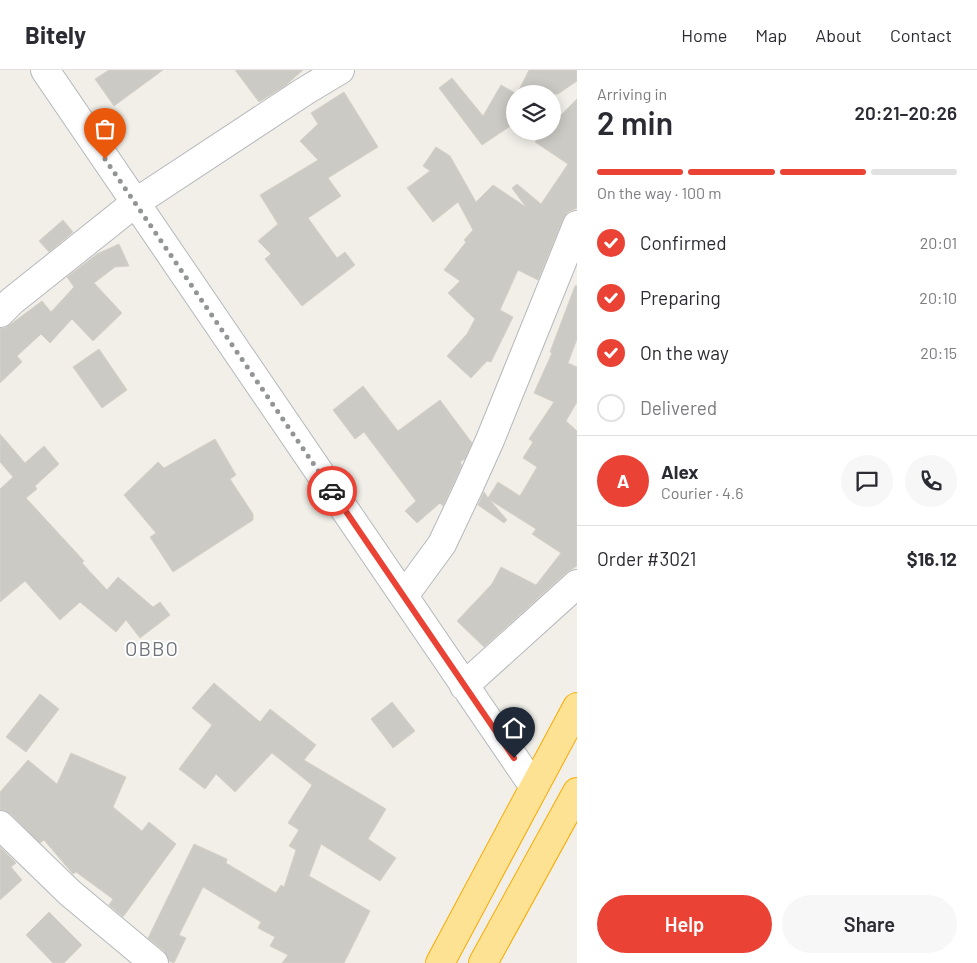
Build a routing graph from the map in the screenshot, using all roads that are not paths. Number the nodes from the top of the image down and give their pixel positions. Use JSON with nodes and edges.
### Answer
{"nodes":[{"id":1,"x":45,"y":70,"type":"edge"},
{"id":2,"x":340,"y":70,"type":"edge"},
{"id":3,"x":135,"y":203,"type":"junction"},
{"id":4,"x":577,"y":225,"type":"edge"},
{"id":5,"x":0,"y":313,"type":"edge"},
{"id":6,"x":577,"y":584,"type":"edge"},
{"id":7,"x":404,"y":596,"type":"junction"},
{"id":8,"x":464,"y":686,"type":"junction"},
{"id":9,"x":577,"y":706,"type":"edge"},
{"id":10,"x":534,"y":787,"type":"junction"},
{"id":11,"x":577,"y":792,"type":"edge"},
{"id":12,"x":0,"y":824,"type":"edge"},
{"id":13,"x":154,"y":963,"type":"edge"},
{"id":14,"x":440,"y":963,"type":"edge"},
{"id":15,"x":483,"y":963,"type":"edge"}],
"edges":[{"from":1,"to":3,"type":"street"},
{"from":2,"to":3,"type":"street"},
{"from":3,"to":5,"type":"street"},
{"from":3,"to":7,"type":"street"},
{"from":4,"to":7,"type":"street"},
{"from":6,"to":8,"type":"street"},
{"from":7,"to":8,"type":"street"},
{"from":8,"to":10,"type":"street"},
{"from":9,"to":10,"type":"highway"},
{"from":10,"to":14,"type":"highway"},
{"from":11,"to":15,"type":"highway"},
{"from":12,"to":13,"type":"street"}]}
